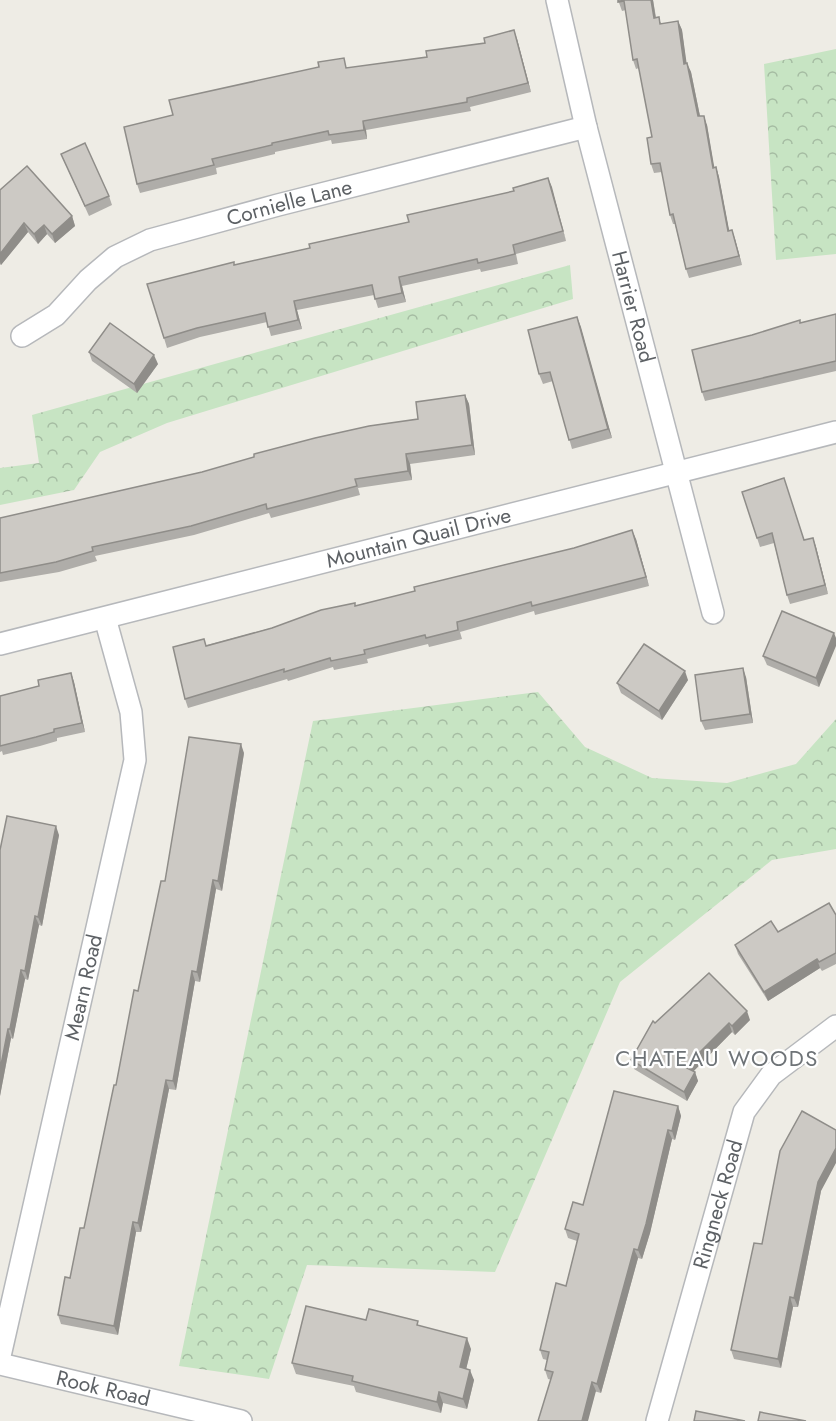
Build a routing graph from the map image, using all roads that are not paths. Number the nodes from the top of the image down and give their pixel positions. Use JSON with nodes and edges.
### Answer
{"nodes":[{"id":1,"x":557,"y":0,"type":"edge"},
{"id":2,"x":586,"y":127,"type":"junction"},
{"id":3,"x":22,"y":336,"type":"dead end"},
{"id":4,"x":836,"y":432,"type":"edge"},
{"id":5,"x":677,"y":474,"type":"junction"},
{"id":6,"x":713,"y":613,"type":"dead end"},
{"id":7,"x":105,"y":618,"type":"junction"},
{"id":8,"x":0,"y":644,"type":"edge"},
{"id":9,"x":836,"y":1026,"type":"edge"},
{"id":10,"x":0,"y":1356,"type":"edge"},
{"id":11,"x":0,"y":1364,"type":"edge"},
{"id":12,"x":241,"y":1421,"type":"edge"},
{"id":13,"x":657,"y":1421,"type":"edge"}],
"edges":[{"from":1,"to":2,"type":"street","name":"Harrier Road"},
{"from":2,"to":3,"type":"street","name":"Cornielle Lane"},
{"from":2,"to":5,"type":"street","name":"Harrier Road"},
{"from":4,"to":5,"type":"street","name":"Mountain Quail Drive"},
{"from":5,"to":6,"type":"street","name":"Harrier Road"},
{"from":5,"to":7,"type":"street","name":"Mountain Quail Drive"},
{"from":7,"to":8,"type":"street","name":"Mountain Quail Drive"},
{"from":7,"to":10,"type":"street","name":"Mearn Road"},
{"from":9,"to":13,"type":"street","name":"Ringneck Road"},
{"from":11,"to":12,"type":"street","name":"Rook Road"}]}
